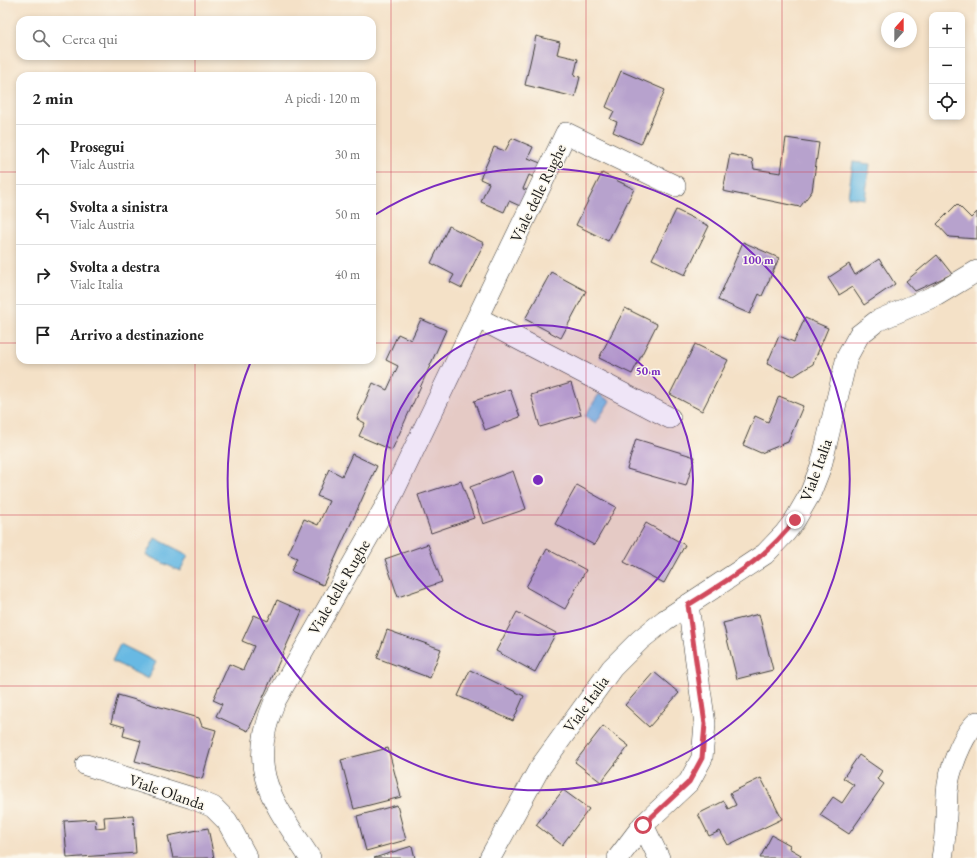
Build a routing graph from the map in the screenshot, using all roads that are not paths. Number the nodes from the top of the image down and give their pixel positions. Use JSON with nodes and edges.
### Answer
{"nodes":[{"id":1,"x":675,"y":186,"type":"dead end"},
{"id":2,"x":977,"y":271,"type":"edge"},
{"id":3,"x":478,"y":318,"type":"junction"},
{"id":4,"x":670,"y":418,"type":"dead end"},
{"id":5,"x":688,"y":605,"type":"junction"},
{"id":6,"x":977,"y":722,"type":"edge"},
{"id":7,"x":86,"y":765,"type":"dead end"},
{"id":8,"x":643,"y":825,"type":"junction"},
{"id":9,"x":247,"y":858,"type":"edge"},
{"id":10,"x":310,"y":858,"type":"edge"},
{"id":11,"x":490,"y":858,"type":"edge"},
{"id":12,"x":618,"y":858,"type":"edge"},
{"id":13,"x":659,"y":858,"type":"edge"},
{"id":14,"x":942,"y":858,"type":"edge"}],
"edges":[{"from":1,"to":3,"type":"street","name":"Viale delle Rughe"},
{"from":2,"to":5,"type":"street","name":"Viale Italia"},
{"from":3,"to":4,"type":"street"},
{"from":3,"to":10,"type":"street","name":"Viale delle Rughe"},
{"from":5,"to":8,"type":"street"},
{"from":5,"to":11,"type":"street","name":"Viale Italia"},
{"from":6,"to":14,"type":"street"},
{"from":7,"to":9,"type":"street","name":"Viale Olanda"},
{"from":8,"to":12,"type":"street"},
{"from":8,"to":13,"type":"street"}]}
